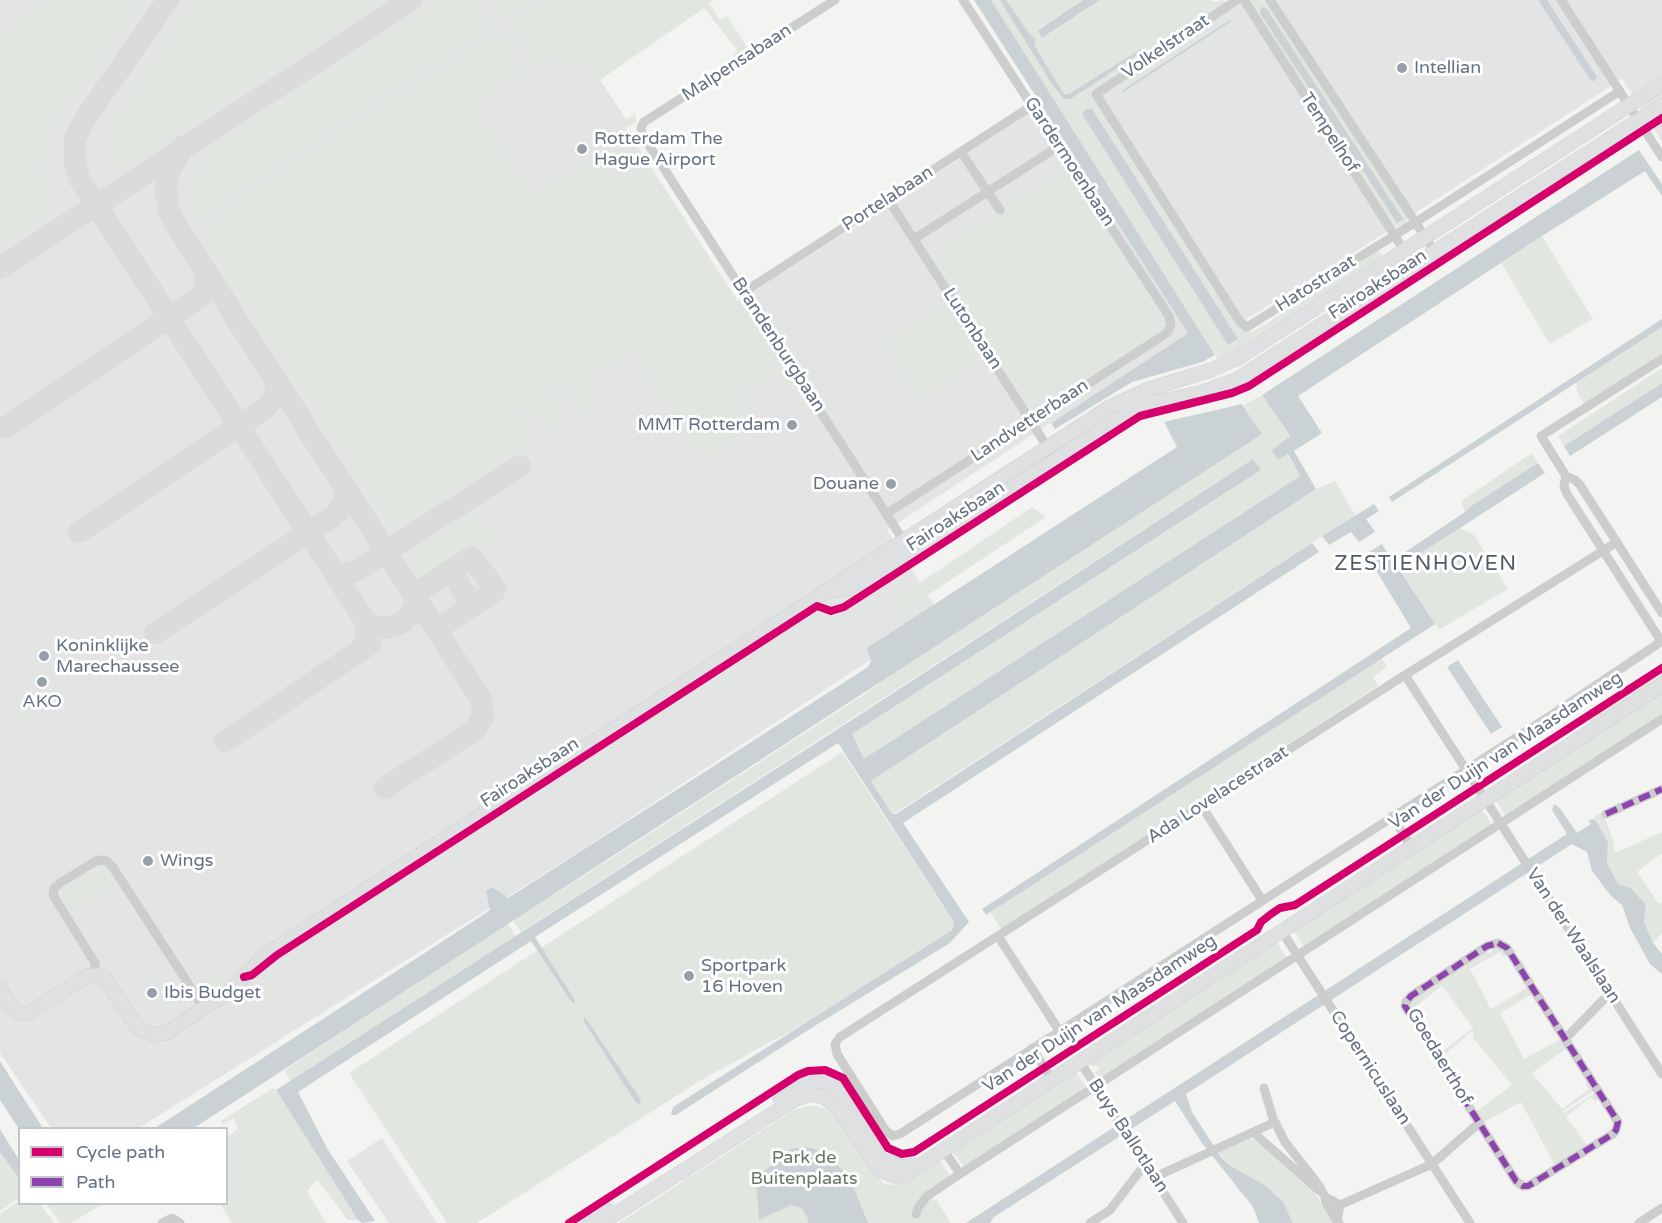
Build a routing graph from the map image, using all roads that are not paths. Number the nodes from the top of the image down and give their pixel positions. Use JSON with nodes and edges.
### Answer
{"nodes":[{"id":1,"x":835,"y":0,"type":"edge"},
{"id":2,"x":963,"y":0,"type":"edge"},
{"id":3,"x":1237,"y":0,"type":"edge"},
{"id":4,"x":1244,"y":0,"type":"edge"},
{"id":5,"x":1270,"y":0,"type":"edge"},
{"id":6,"x":1561,"y":0,"type":"edge"},
{"id":7,"x":1662,"y":84,"type":"edge"},
{"id":8,"x":1620,"y":91,"type":"junction"},
{"id":9,"x":1096,"y":94,"type":"joint"},
{"id":10,"x":1033,"y":105,"type":"junction"},
{"id":11,"x":1629,"y":105,"type":"junction"},
{"id":12,"x":1662,"y":105,"type":"edge"},
{"id":13,"x":1639,"y":120,"type":"junction"},
{"id":14,"x":641,"y":128,"type":"joint"},
{"id":15,"x":1059,"y":146,"type":"junction"},
{"id":16,"x":961,"y":152,"type":"junction"},
{"id":17,"x":1662,"y":157,"type":"edge"},
{"id":18,"x":987,"y":192,"type":"junction"},
{"id":19,"x":888,"y":199,"type":"junction"},
{"id":20,"x":1000,"y":210,"type":"dead end"},
{"id":21,"x":1416,"y":222,"type":"junction"},
{"id":22,"x":1395,"y":236,"type":"junction"},
{"id":23,"x":1426,"y":237,"type":"junction"},
{"id":24,"x":914,"y":239,"type":"junction"},
{"id":25,"x":1405,"y":251,"type":"junction"},
{"id":26,"x":1435,"y":252,"type":"junction"},
{"id":27,"x":1414,"y":266,"type":"junction"},
{"id":28,"x":744,"y":292,"type":"junction"},
{"id":29,"x":1171,"y":326,"type":"joint"},
{"id":30,"x":1662,"y":359,"type":"edge"},
{"id":31,"x":1030,"y":421,"type":"junction"},
{"id":32,"x":1048,"y":448,"type":"junction"},
{"id":33,"x":1056,"y":460,"type":"junction"},
{"id":34,"x":1566,"y":476,"type":"junction"},
{"id":35,"x":886,"y":514,"type":"junction"},
{"id":36,"x":1617,"y":542,"type":"junction"},
{"id":37,"x":907,"y":547,"type":"junction"},
{"id":38,"x":1604,"y":550,"type":"junction"},
{"id":39,"x":1662,"y":613,"type":"edge"},
{"id":40,"x":1662,"y":641,"type":"edge"},
{"id":41,"x":1405,"y":675,"type":"junction"},
{"id":42,"x":1662,"y":685,"type":"edge"},
{"id":43,"x":1662,"y":719,"type":"edge"},
{"id":44,"x":1466,"y":769,"type":"junction"},
{"id":45,"x":1662,"y":789,"type":"edge"},
{"id":46,"x":1484,"y":799,"type":"junction"},
{"id":47,"x":1201,"y":805,"type":"junction"},
{"id":48,"x":1606,"y":814,"type":"dead end"},
{"id":49,"x":1392,"y":816,"type":"junction"},
{"id":50,"x":1501,"y":823,"type":"junction"},
{"id":51,"x":1411,"y":846,"type":"junction"},
{"id":52,"x":1262,"y":900,"type":"junction"},
{"id":53,"x":1281,"y":930,"type":"junction"},
{"id":54,"x":998,"y":936,"type":"junction"},
{"id":55,"x":1298,"y":956,"type":"junction"},
{"id":56,"x":95,"y":974,"type":"junction"},
{"id":57,"x":0,"y":988,"type":"edge"},
{"id":58,"x":1610,"y":993,"type":"junction"},
{"id":59,"x":204,"y":1008,"type":"junction"},
{"id":60,"x":1060,"y":1032,"type":"junction"},
{"id":61,"x":1566,"y":1038,"type":"junction"},
{"id":62,"x":1032,"y":1048,"type":"junction"},
{"id":63,"x":1079,"y":1060,"type":"junction"},
{"id":64,"x":1662,"y":1074,"type":"edge"},
{"id":65,"x":1051,"y":1078,"type":"junction"},
{"id":66,"x":1096,"y":1086,"type":"junction"},
{"id":67,"x":1264,"y":1088,"type":"dead end"},
{"id":68,"x":1274,"y":1122,"type":"junction"},
{"id":69,"x":1479,"y":1123,"type":"junction"},
{"id":70,"x":1253,"y":1132,"type":"junction"},
{"id":71,"x":893,"y":1136,"type":"joint"},
{"id":72,"x":1285,"y":1142,"type":"junction"},
{"id":73,"x":943,"y":1149,"type":"junction"},
{"id":74,"x":1273,"y":1151,"type":"junction"},
{"id":75,"x":928,"y":1159,"type":"junction"},
{"id":76,"x":1146,"y":1163,"type":"junction"},
{"id":77,"x":1432,"y":1164,"type":"junction"},
{"id":78,"x":1297,"y":1165,"type":"junction"},
{"id":79,"x":960,"y":1174,"type":"junction"},
{"id":80,"x":1155,"y":1177,"type":"junction"},
{"id":81,"x":1324,"y":1195,"type":"junction"},
{"id":82,"x":1340,"y":1205,"type":"junction"},
{"id":83,"x":1662,"y":1208,"type":"edge"},
{"id":84,"x":916,"y":1214,"type":"dead end"},
{"id":85,"x":176,"y":1221,"type":"edge"},
{"id":86,"x":1338,"y":1222,"type":"edge"},
{"id":87,"x":162,"y":1223,"type":"edge"},
{"id":88,"x":587,"y":1223,"type":"edge"},
{"id":89,"x":602,"y":1223,"type":"edge"},
{"id":90,"x":1090,"y":1223,"type":"edge"},
{"id":91,"x":1183,"y":1223,"type":"edge"},
{"id":92,"x":1470,"y":1223,"type":"edge"},
{"id":93,"x":1639,"y":1223,"type":"edge"}],
"edges":[{"from":1,"to":14,"type":"street","name":"Malpensabaan"},
{"from":2,"to":10,"type":"street","name":"Gardermoenbaan"},
{"from":3,"to":9,"type":"street","name":"Volkelstraat"},
{"from":4,"to":22,"type":"street","name":"Tempelhof"},
{"from":5,"to":21,"type":"street","name":"Tempelhof"},
{"from":6,"to":8,"type":"street"},
{"from":7,"to":11,"type":"main road","name":"Fairoaksbaan"},
{"from":8,"to":11,"type":"street"},
{"from":8,"to":21,"type":"street","name":"Hatostraat"},
{"from":9,"to":22,"type":"street","name":"Hatostraat"},
{"from":10,"to":15,"type":"street","name":"Gardermoenbaan"},
{"from":10,"to":16,"type":"street","name":"Portelabaan"},
{"from":11,"to":13,"type":"street"},
{"from":11,"to":23,"type":"main road","name":"Fairoaksbaan"},
{"from":12,"to":13,"type":"main road","name":"Fairoaksbaan"},
{"from":13,"to":17,"type":"street"},
{"from":13,"to":26,"type":"main road","name":"Fairoaksbaan"},
{"from":14,"to":28,"type":"street","name":"Brandenburgbaan"},
{"from":15,"to":18,"type":"street"},
{"from":15,"to":29,"type":"street","name":"Gardermoenbaan"},
{"from":16,"to":18,"type":"street"},
{"from":16,"to":19,"type":"street","name":"Portelabaan"},
{"from":18,"to":20,"type":"street"},
{"from":18,"to":24,"type":"street"},
{"from":19,"to":24,"type":"street","name":"Lutonbaan"},
{"from":19,"to":28,"type":"street","name":"Portelabaan"},
{"from":21,"to":22,"type":"street","name":"Hatostraat"},
{"from":21,"to":23,"type":"street","name":"Tempelhof"},
{"from":22,"to":25,"type":"street","name":"Tempelhof"},
{"from":23,"to":25,"type":"main road","name":"Fairoaksbaan"},
{"from":23,"to":26,"type":"street","name":"Tempelhof"},
{"from":24,"to":31,"type":"street","name":"Lutonbaan"},
{"from":25,"to":27,"type":"street","name":"Tempelhof"},
{"from":25,"to":32,"type":"main road","name":"Fairoaksbaan"},
{"from":26,"to":27,"type":"main road","name":"Fairoaksbaan"},
{"from":27,"to":33,"type":"main road","name":"Fairoaksbaan"},
{"from":28,"to":35,"type":"street","name":"Brandenburgbaan"},
{"from":29,"to":31,"type":"street","name":"Landvetterbaan"},
{"from":30,"to":34,"type":"street"},
{"from":31,"to":32,"type":"street","name":"Lutonbaan"},
{"from":31,"to":35,"type":"street","name":"Landvetterbaan"},
{"from":32,"to":33,"type":"street","name":"Lutonbaan"},
{"from":32,"to":37,"type":"main road","name":"Fairoaksbaan"},
{"from":33,"to":37,"type":"main road","name":"Fairoaksbaan"},
{"from":34,"to":36,"type":"street"},
{"from":34,"to":38,"type":"street"},
{"from":35,"to":37,"type":"street","name":"Brandenburgbaan"},
{"from":36,"to":38,"type":"street","name":"Ada Lovelacestraat"},
{"from":36,"to":39,"type":"street"},
{"from":37,"to":59,"type":"main road","name":"Fairoaksbaan"},
{"from":38,"to":40,"type":"street"},
{"from":38,"to":41,"type":"street","name":"Ada Lovelacestraat"},
{"from":40,"to":44,"type":"street","name":"Van der Duijn van Maasdamweg"},
{"from":41,"to":44,"type":"street","name":"Van der Waalslaan"},
{"from":41,"to":47,"type":"street","name":"Ada Lovelacestraat"},
{"from":42,"to":46,"type":"main road","name":"Van der Duijn van Maasdamweg"},
{"from":43,"to":50,"type":"street"},
{"from":44,"to":46,"type":"street","name":"Van der Waalslaan"},
{"from":44,"to":49,"type":"street","name":"Van der Duijn van Maasdamweg"},
{"from":45,"to":48,"type":"street"},
{"from":46,"to":50,"type":"street","name":"Van der Waalslaan"},
{"from":46,"to":51,"type":"main road","name":"Van der Duijn van Maasdamweg"},
{"from":47,"to":52,"type":"street"},
{"from":47,"to":54,"type":"street","name":"Ada Lovelacestraat"},
{"from":49,"to":51,"type":"street","name":"Van der Duijn van Maasdamweg"},
{"from":49,"to":52,"type":"street","name":"Van der Duijn van Maasdamweg"},
{"from":50,"to":55,"type":"street"},
{"from":50,"to":58,"type":"street","name":"Van der Waalslaan"},
{"from":51,"to":53,"type":"main road","name":"Van der Duijn van Maasdamweg"},
{"from":52,"to":60,"type":"street","name":"Van der Duijn van Maasdamweg"},
{"from":53,"to":55,"type":"street","name":"Copernicuslaan"},
{"from":53,"to":63,"type":"main road","name":"Van der Duijn van Maasdamweg"},
{"from":54,"to":60,"type":"street"},
{"from":54,"to":71,"type":"street","name":"Ada Lovelacestraat"},
{"from":55,"to":66,"type":"street"},
{"from":55,"to":77,"type":"street","name":"Copernicuslaan"},
{"from":56,"to":57,"type":"main road"},
{"from":56,"to":59,"type":"main road","name":"Fairoaksbaan"},
{"from":56,"to":59,"type":"street"},
{"from":58,"to":61,"type":"street"},
{"from":58,"to":64,"type":"street","name":"Van der Waalslaan"},
{"from":60,"to":62,"type":"street","name":"Van der Duijn van Maasdamweg"},
{"from":61,"to":69,"type":"street","name":"Goedaerthof"},
{"from":61,"to":69,"type":"street","name":"Goedaerthof"},
{"from":62,"to":65,"type":"street","name":"Van der Duijn van Maasdamweg"},
{"from":62,"to":71,"type":"street","name":"Van der Duijn van Maasdamweg"},
{"from":63,"to":65,"type":"main road","name":"Van der Duijn van Maasdamweg"},
{"from":63,"to":66,"type":"street","name":"Buys Ballotlaan"},
{"from":65,"to":73,"type":"main road","name":"Van der Duijn van Maasdamweg"},
{"from":66,"to":76,"type":"street","name":"Buys Ballotlaan"},
{"from":66,"to":79,"type":"street"},
{"from":67,"to":68,"type":"street"},
{"from":68,"to":70,"type":"street"},
{"from":68,"to":72,"type":"street"},
{"from":69,"to":77,"type":"street","name":"Goedaerthof"},
{"from":70,"to":74,"type":"street"},
{"from":70,"to":80,"type":"street"},
{"from":72,"to":74,"type":"street"},
{"from":72,"to":78,"type":"street"},
{"from":73,"to":75,"type":"main road","name":"Van der Duijn van Maasdamweg"},
{"from":73,"to":79,"type":"street"},
{"from":74,"to":78,"type":"street"},
{"from":75,"to":88,"type":"main road","name":"Van der Duijn van Maasdamweg"},
{"from":75,"to":89,"type":"main road","name":"Van der Duijn van Maasdamweg"},
{"from":76,"to":80,"type":"street","name":"Buys Ballotlaan"},
{"from":76,"to":90,"type":"street"},
{"from":77,"to":82,"type":"street","name":"Goedaerthof"},
{"from":77,"to":92,"type":"street","name":"Copernicuslaan"},
{"from":78,"to":81,"type":"street"},
{"from":79,"to":84,"type":"street"},
{"from":80,"to":91,"type":"street","name":"Buys Ballotlaan"},
{"from":81,"to":82,"type":"street"},
{"from":81,"to":86,"type":"street"},
{"from":82,"to":86,"type":"street"},
{"from":83,"to":93,"type":"street"},
{"from":85,"to":87,"type":"street"}]}
